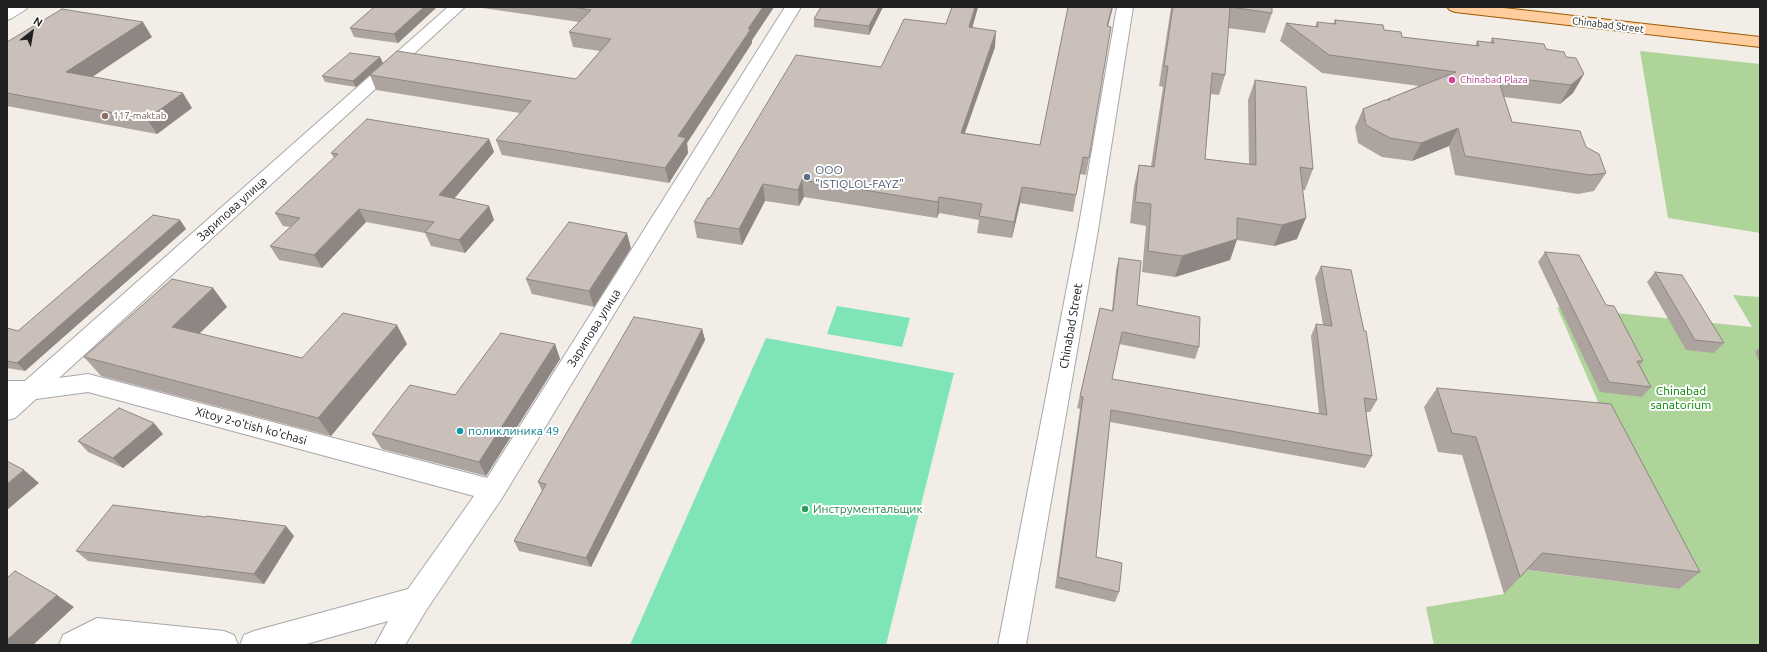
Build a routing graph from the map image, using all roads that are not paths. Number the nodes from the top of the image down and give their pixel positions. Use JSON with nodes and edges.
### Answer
{"nodes":[{"id":1,"x":20,"y":7,"type":"edge"},
{"id":2,"x":457,"y":7,"type":"edge"},
{"id":3,"x":793,"y":7,"type":"edge"},
{"id":4,"x":1125,"y":7,"type":"edge"},
{"id":5,"x":1456,"y":7,"type":"edge"},
{"id":6,"x":7,"y":15,"type":"edge"},
{"id":7,"x":1760,"y":42,"type":"edge"},
{"id":8,"x":7,"y":390,"type":"edge"},
{"id":9,"x":32,"y":390,"type":"junction"},
{"id":10,"x":7,"y":411,"type":"edge"},
{"id":11,"x":493,"y":490,"type":"junction"},
{"id":12,"x":417,"y":600,"type":"junction"},
{"id":13,"x":73,"y":645,"type":"edge"},
{"id":14,"x":224,"y":645,"type":"edge"},
{"id":15,"x":254,"y":645,"type":"edge"},
{"id":16,"x":389,"y":645,"type":"edge"},
{"id":17,"x":1012,"y":645,"type":"edge"}],
"edges":[{"from":1,"to":6,"type":"street"},
{"from":2,"to":9,"type":"street","name":"Зарипова улица"},
{"from":3,"to":11,"type":"street","name":"Зарипова улица"},
{"from":4,"to":17,"type":"street","name":"Chinabad Street"},
{"from":5,"to":7,"type":"main road","name":"Chinabad Street"},
{"from":8,"to":9,"type":"street","name":"Xitoy 2-o'tish ko'chasi"},
{"from":9,"to":10,"type":"street","name":"Зарипова улица"},
{"from":9,"to":11,"type":"street","name":"Xitoy 2-o'tish ko'chasi"},
{"from":11,"to":12,"type":"street","name":"Зарипова улица"},
{"from":12,"to":15,"type":"street"},
{"from":12,"to":16,"type":"street","name":"Зарипова улица"},
{"from":13,"to":14,"type":"street"}]}
